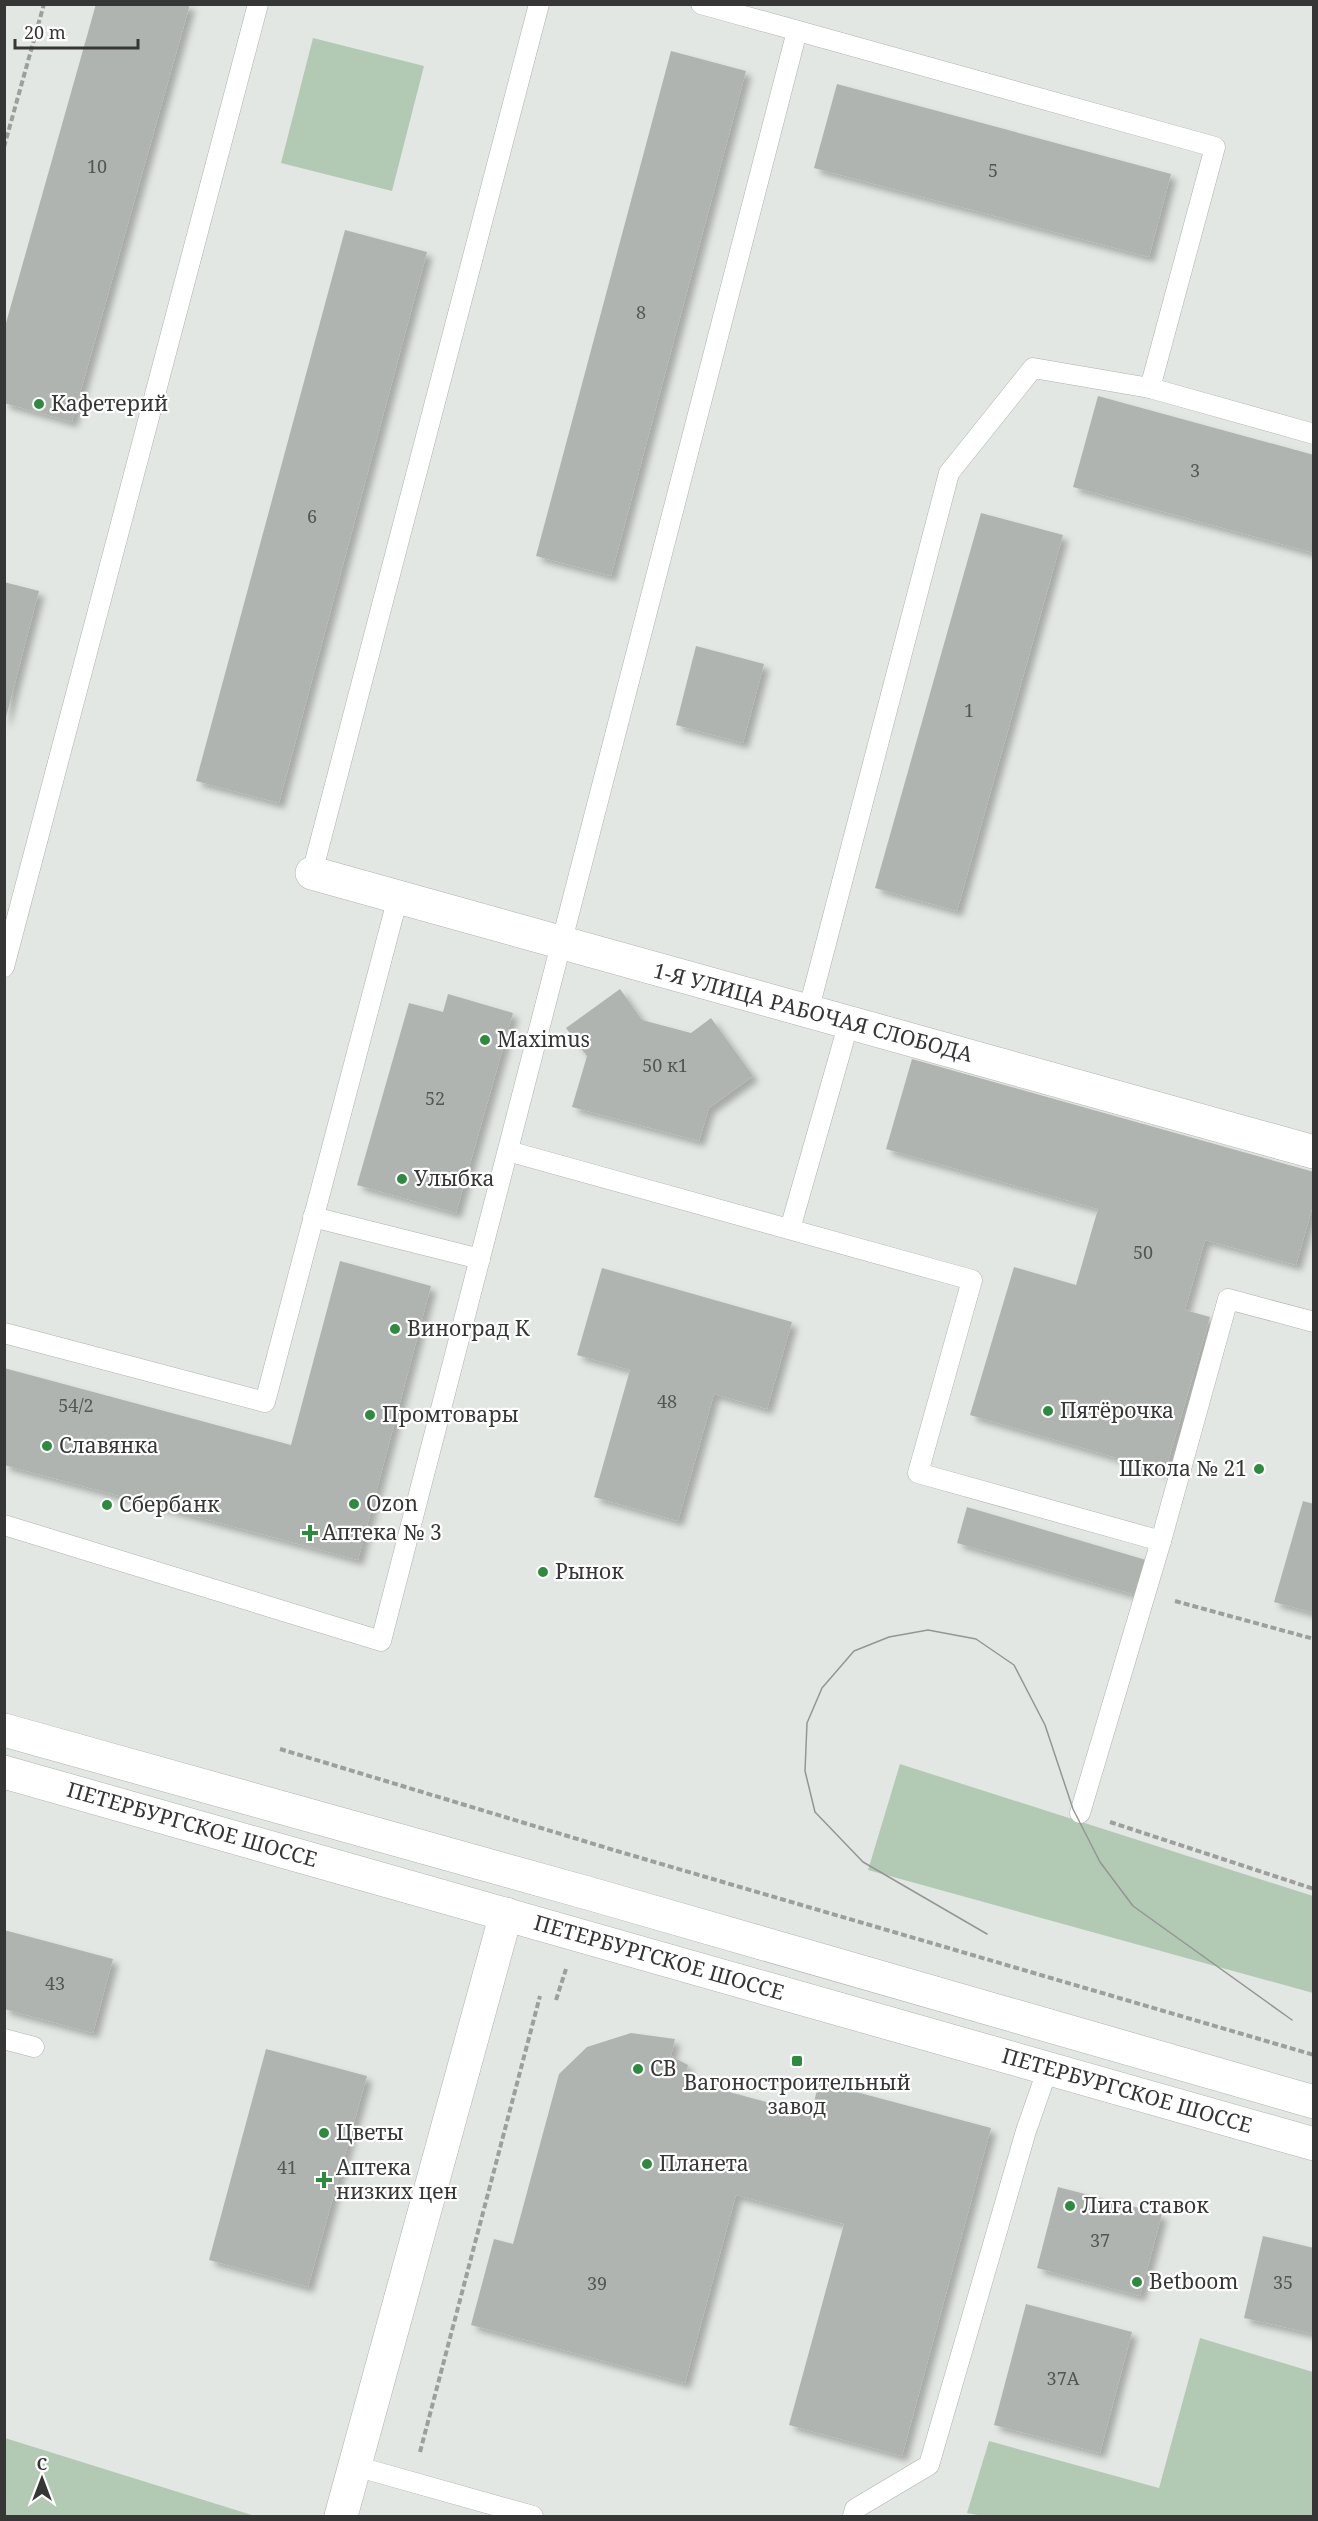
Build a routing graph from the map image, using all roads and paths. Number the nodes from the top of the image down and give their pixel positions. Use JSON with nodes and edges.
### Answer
{"nodes":[{"id":1,"x":44,"y":4,"type":"edge"},
{"id":2,"x":258,"y":4,"type":"edge"},
{"id":3,"x":539,"y":4,"type":"edge"},
{"id":4,"x":701,"y":4,"type":"edge"},
{"id":5,"x":797,"y":31,"type":"junction"},
{"id":6,"x":4,"y":147,"type":"edge"},
{"id":7,"x":1150,"y":388,"type":"junction"},
{"id":8,"x":1314,"y":435,"type":"edge"},
{"id":9,"x":312,"y":873,"type":"joint"},
{"id":10,"x":398,"y":897,"type":"junction"},
{"id":11,"x":561,"y":943,"type":"junction"},
{"id":12,"x":4,"y":967,"type":"edge"},
{"id":13,"x":808,"y":1012,"type":"junction"},
{"id":14,"x":849,"y":1022,"type":"junction"},
{"id":15,"x":508,"y":1151,"type":"junction"},
{"id":16,"x":1314,"y":1152,"type":"edge"},
{"id":17,"x":313,"y":1217,"type":"junction"},
{"id":18,"x":790,"y":1229,"type":"junction"},
{"id":19,"x":480,"y":1259,"type":"junction"},
{"id":20,"x":1314,"y":1322,"type":"edge"},
{"id":21,"x":4,"y":1333,"type":"edge"},
{"id":22,"x":4,"y":1525,"type":"edge"},
{"id":23,"x":1161,"y":1541,"type":"junction"},
{"id":24,"x":1147,"y":1591,"type":"junction"},
{"id":25,"x":1314,"y":1639,"type":"edge"},
{"id":26,"x":4,"y":1730,"type":"edge"},
{"id":27,"x":280,"y":1749,"type":"dead end"},
{"id":28,"x":4,"y":1772,"type":"edge"},
{"id":29,"x":1080,"y":1813,"type":"joint"},
{"id":30,"x":516,"y":1875,"type":"junction"},
{"id":31,"x":1314,"y":1889,"type":"edge"},
{"id":32,"x":506,"y":1914,"type":"junction"},
{"id":33,"x":540,"y":1996,"type":"dead end"},
{"id":34,"x":1059,"y":2029,"type":"junction"},
{"id":35,"x":4,"y":2039,"type":"edge"},
{"id":36,"x":34,"y":2047,"type":"dead end"},
{"id":37,"x":1314,"y":2055,"type":"edge"},
{"id":38,"x":1048,"y":2068,"type":"junction"},
{"id":39,"x":1314,"y":2102,"type":"edge"},
{"id":40,"x":1314,"y":2144,"type":"edge"},
{"id":41,"x":355,"y":2466,"type":"junction"},
{"id":42,"x":412,"y":2482,"type":"junction"},
{"id":43,"x":342,"y":2517,"type":"edge"},
{"id":44,"x":533,"y":2517,"type":"edge"},
{"id":45,"x":853,"y":2517,"type":"edge"}],
"edges":[{"from":1,"to":6,"type":"path"},
{"from":2,"to":12,"type":"lane"},
{"from":3,"to":9,"type":"lane"},
{"from":4,"to":5,"type":"lane"},
{"from":5,"to":7,"type":"lane"},
{"from":5,"to":11,"type":"lane"},
{"from":7,"to":8,"type":"lane"},
{"from":7,"to":13,"type":"lane"},
{"from":9,"to":10,"type":"main road","name":"1-Я УЛИЦА РАБОЧАЯ СЛОБОДА"},
{"from":10,"to":11,"type":"main road","name":"1-Я УЛИЦА РАБОЧАЯ СЛОБОДА"},
{"from":10,"to":17,"type":"lane"},
{"from":11,"to":13,"type":"main road","name":"1-Я УЛИЦА РАБОЧАЯ СЛОБОДА"},
{"from":11,"to":15,"type":"lane"},
{"from":13,"to":14,"type":"main road","name":"1-Я УЛИЦА РАБОЧАЯ СЛОБОДА"},
{"from":14,"to":16,"type":"main road","name":"1-Я УЛИЦА РАБОЧАЯ СЛОБОДА"},
{"from":14,"to":18,"type":"lane"},
{"from":15,"to":18,"type":"lane"},
{"from":15,"to":19,"type":"lane"},
{"from":17,"to":19,"type":"lane"},
{"from":17,"to":21,"type":"lane"},
{"from":18,"to":23,"type":"lane"},
{"from":19,"to":22,"type":"lane"},
{"from":20,"to":23,"type":"lane"},
{"from":23,"to":24,"type":"lane"},
{"from":24,"to":25,"type":"path"},
{"from":24,"to":29,"type":"lane"},
{"from":26,"to":30,"type":"main road","name":"ПЕТЕРБУРГСКОЕ ШОССЕ"},
{"from":27,"to":37,"type":"path"},
{"from":28,"to":32,"type":"main road","name":"ПЕТЕРБУРГСКОЕ ШОССЕ"},
{"from":29,"to":31,"type":"path"},
{"from":30,"to":32,"type":"main road"},
{"from":30,"to":34,"type":"main road","name":"ПЕТЕРБУРГСКОЕ ШОССЕ"},
{"from":32,"to":38,"type":"main road","name":"ПЕТЕРБУРГСКОЕ ШОССЕ"},
{"from":32,"to":41,"type":"main road"},
{"from":33,"to":42,"type":"path"},
{"from":34,"to":38,"type":"main road"},
{"from":34,"to":39,"type":"main road","name":"ПЕТЕРБУРГСКОЕ ШОССЕ"},
{"from":35,"to":36,"type":"lane"},
{"from":38,"to":40,"type":"main road","name":"ПЕТЕРБУРГСКОЕ ШОССЕ"},
{"from":38,"to":45,"type":"lane"},
{"from":41,"to":42,"type":"lane"},
{"from":41,"to":43,"type":"main road"},
{"from":42,"to":44,"type":"lane"}]}
